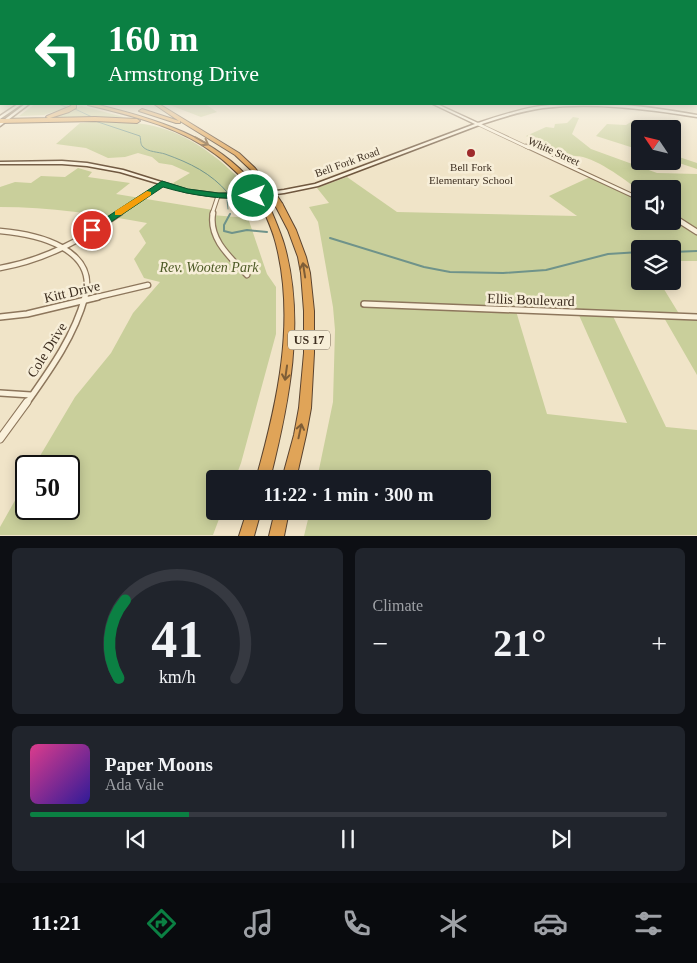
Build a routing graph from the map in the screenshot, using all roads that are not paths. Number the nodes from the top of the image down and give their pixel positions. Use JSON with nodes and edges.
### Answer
{"nodes":[{"id":1,"x":25,"y":119,"type":"edge"},
{"id":2,"x":111,"y":119,"type":"edge"},
{"id":3,"x":112,"y":119,"type":"edge"},
{"id":4,"x":145,"y":119,"type":"edge"},
{"id":5,"x":168,"y":119,"type":"edge"},
{"id":6,"x":180,"y":119,"type":"edge"},
{"id":7,"x":467,"y":119,"type":"edge"},
{"id":8,"x":495,"y":119,"type":"edge"},
{"id":9,"x":2,"y":121,"type":"edge"},
{"id":10,"x":478,"y":124,"type":"junction"},
{"id":11,"x":174,"y":127,"type":"junction"},
{"id":12,"x":196,"y":129,"type":"junction"},
{"id":13,"x":0,"y":163,"type":"edge"},
{"id":14,"x":162,"y":184,"type":"junction"},
{"id":15,"x":254,"y":187,"type":"joint"},
{"id":16,"x":631,"y":195,"type":"edge"},
{"id":17,"x":218,"y":196,"type":"junction"},
{"id":18,"x":265,"y":205,"type":"joint"},
{"id":19,"x":279,"y":205,"type":"joint"},
{"id":20,"x":681,"y":222,"type":"edge"},
{"id":21,"x":0,"y":231,"type":"edge"},
{"id":22,"x":697,"y":232,"type":"edge"},
{"id":23,"x":65,"y":248,"type":"junction"},
{"id":24,"x":0,"y":268,"type":"edge"},
{"id":25,"x":247,"y":275,"type":"dead end"},
{"id":26,"x":148,"y":286,"type":"dead end"},
{"id":27,"x":85,"y":300,"type":"junction"},
{"id":28,"x":364,"y":304,"type":"dead end"},
{"id":29,"x":0,"y":317,"type":"edge"},
{"id":30,"x":697,"y":317,"type":"edge"},
{"id":31,"x":0,"y":393,"type":"edge"},
{"id":32,"x":31,"y":395,"type":"junction"},
{"id":33,"x":0,"y":439,"type":"edge"},
{"id":34,"x":265,"y":470,"type":"edge"},
{"id":35,"x":291,"y":470,"type":"edge"},
{"id":36,"x":251,"y":520,"type":"edge"},
{"id":37,"x":280,"y":520,"type":"edge"},
{"id":38,"x":246,"y":536,"type":"edge"},
{"id":39,"x":276,"y":536,"type":"edge"}],
"edges":[{"from":1,"to":9,"type":"highway"},
{"from":2,"to":9,"type":"highway"},
{"from":3,"to":11,"type":"highway"},
{"from":4,"to":11,"type":"highway","number":"US 17"},
{"from":5,"to":12,"type":"highway","number":"US 17"},
{"from":6,"to":12,"type":"highway"},
{"from":7,"to":10,"type":"main road","name":"White Street"},
{"from":8,"to":10,"type":"main road","name":"Bell Fork Road"},
{"from":10,"to":16,"type":"street","name":"White Street"},
{"from":10,"to":17,"type":"main road","name":"Bell Fork Road"},
{"from":11,"to":15,"type":"highway","number":"US 17","one_way":true},
{"from":12,"to":19,"type":"highway","number":"US 17","bridge":true},
{"from":13,"to":14,"type":"main road","name":"Bell Fork Road"},
{"from":14,"to":17,"type":"main road","name":"Bell Fork Road"},
{"from":14,"to":23,"type":"street"},
{"from":15,"to":18,"type":"highway","number":"US 17","bridge":true},
{"from":17,"to":25,"type":"street"},
{"from":18,"to":34,"type":"highway","number":"US 17","one_way":true},
{"from":35,"to":19,"type":"highway","number":"US 17","one_way":true},
{"from":20,"to":22,"type":"street"},
{"from":21,"to":23,"type":"street","name":"Cole Drive"},
{"from":23,"to":24,"type":"street"},
{"from":23,"to":27,"type":"street","name":"Cole Drive"},
{"from":26,"to":27,"type":"street","name":"Kitt Drive"},
{"from":27,"to":29,"type":"street","name":"Kitt Drive"},
{"from":27,"to":32,"type":"street","name":"Cole Drive"},
{"from":28,"to":30,"type":"street","name":"Ellis Boulevard"},
{"from":31,"to":32,"type":"street"},
{"from":32,"to":33,"type":"street","name":"Cole Drive"},
{"from":36,"to":38,"type":"highway"},
{"from":37,"to":39,"type":"highway"}]}
